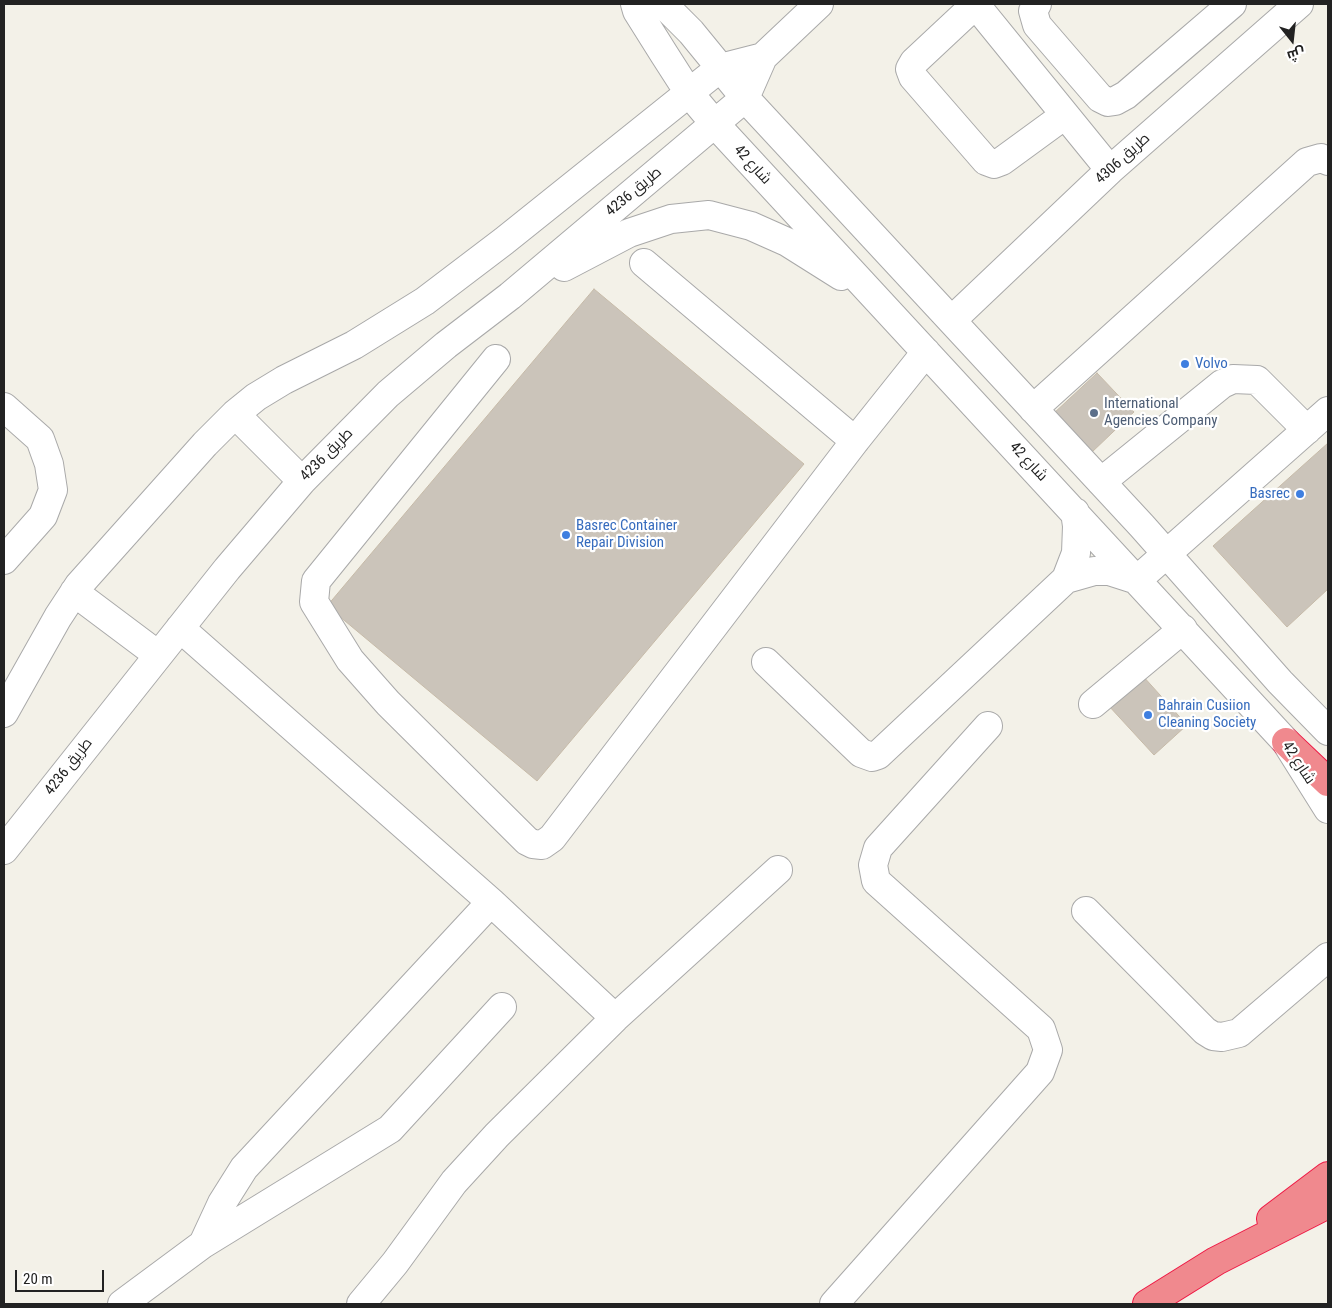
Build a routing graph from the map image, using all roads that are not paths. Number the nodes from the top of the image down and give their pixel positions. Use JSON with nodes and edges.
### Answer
{"nodes":[{"id":1,"x":635,"y":4,"type":"edge"},
{"id":2,"x":664,"y":4,"type":"edge"},
{"id":3,"x":819,"y":4,"type":"edge"},
{"id":4,"x":976,"y":4,"type":"edge"},
{"id":5,"x":1037,"y":4,"type":"edge"},
{"id":6,"x":1232,"y":4,"type":"edge"},
{"id":7,"x":1299,"y":4,"type":"edge"},
{"id":8,"x":763,"y":57,"type":"junction"},
{"id":9,"x":720,"y":68,"type":"junction"},
{"id":10,"x":689,"y":92,"type":"junction"},
{"id":11,"x":745,"y":98,"type":"junction"},
{"id":12,"x":1065,"y":115,"type":"junction"},
{"id":13,"x":715,"y":124,"type":"junction"},
{"id":14,"x":1328,"y":161,"type":"edge"},
{"id":15,"x":1110,"y":170,"type":"junction"},
{"id":16,"x":644,"y":263,"type":"dead end"},
{"id":17,"x":870,"y":294,"type":"junction"},
{"id":18,"x":510,"y":296,"type":"junction"},
{"id":19,"x":952,"y":320,"type":"junction"},
{"id":20,"x":926,"y":352,"type":"junction"},
{"id":21,"x":496,"y":359,"type":"dead end"},
{"id":22,"x":4,"y":407,"type":"edge"},
{"id":23,"x":1033,"y":409,"type":"junction"},
{"id":24,"x":1328,"y":412,"type":"edge"},
{"id":25,"x":235,"y":414,"type":"junction"},
{"id":26,"x":1307,"y":430,"type":"junction"},
{"id":27,"x":854,"y":441,"type":"junction"},
{"id":28,"x":302,"y":481,"type":"junction"},
{"id":29,"x":1101,"y":482,"type":"junction"},
{"id":30,"x":1075,"y":512,"type":"junction"},
{"id":31,"x":1167,"y":554,"type":"junction"},
{"id":32,"x":4,"y":560,"type":"edge"},
{"id":33,"x":1066,"y":579,"type":"junction"},
{"id":34,"x":1137,"y":580,"type":"junction"},
{"id":35,"x":74,"y":592,"type":"junction"},
{"id":36,"x":180,"y":628,"type":"junction"},
{"id":37,"x":1183,"y":629,"type":"junction"},
{"id":38,"x":158,"y":655,"type":"junction"},
{"id":39,"x":766,"y":662,"type":"dead end"},
{"id":40,"x":1093,"y":704,"type":"dead end"},
{"id":41,"x":4,"y":713,"type":"edge"},
{"id":42,"x":988,"y":726,"type":"dead end"},
{"id":43,"x":1328,"y":731,"type":"edge"},
{"id":44,"x":1286,"y":742,"type":"junction"},
{"id":45,"x":1328,"y":782,"type":"edge"},
{"id":46,"x":1328,"y":809,"type":"edge"},
{"id":47,"x":4,"y":850,"type":"edge"},
{"id":48,"x":778,"y":870,"type":"dead end"},
{"id":49,"x":490,"y":902,"type":"junction"},
{"id":50,"x":1086,"y":910,"type":"dead end"},
{"id":51,"x":1328,"y":957,"type":"edge"},
{"id":52,"x":502,"y":1007,"type":"dead end"},
{"id":53,"x":615,"y":1018,"type":"junction"},
{"id":54,"x":1328,"y":1176,"type":"edge"},
{"id":55,"x":1328,"y":1204,"type":"edge"},
{"id":56,"x":203,"y":1244,"type":"junction"},
{"id":57,"x":1216,"y":1261,"type":"junction"},
{"id":58,"x":122,"y":1304,"type":"edge"},
{"id":59,"x":361,"y":1304,"type":"edge"},
{"id":60,"x":834,"y":1304,"type":"edge"},
{"id":61,"x":1147,"y":1304,"type":"edge"}],
"edges":[{"from":1,"to":10,"type":"street","name":"شارع 42"},
{"from":2,"to":9,"type":"street"},
{"from":3,"to":8,"type":"street"},
{"from":4,"to":12,"type":"street"},
{"from":4,"to":12,"type":"street"},
{"from":5,"to":6,"type":"street"},
{"from":7,"to":15,"type":"street","name":"طريق 4306"},
{"from":8,"to":9,"type":"street"},
{"from":8,"to":11,"type":"street"},
{"from":9,"to":10,"type":"street"},
{"from":9,"to":11,"type":"street"},
{"from":10,"to":13,"type":"street","name":"شارع 42"},
{"from":10,"to":25,"type":"street"},
{"from":11,"to":13,"type":"street"},
{"from":11,"to":19,"type":"street"},
{"from":12,"to":15,"type":"street"},
{"from":13,"to":17,"type":"street","name":"شارع 42"},
{"from":13,"to":18,"type":"street","name":"طريق 4236"},
{"from":14,"to":23,"type":"street"},
{"from":15,"to":19,"type":"street","name":"طريق 4306"},
{"from":16,"to":27,"type":"street"},
{"from":17,"to":18,"type":"street"},
{"from":17,"to":20,"type":"street","name":"شارع 42"},
{"from":18,"to":28,"type":"street","name":"طريق 4236"},
{"from":19,"to":23,"type":"street"},
{"from":20,"to":27,"type":"street"},
{"from":20,"to":30,"type":"street","name":"شارع 42"},
{"from":21,"to":27,"type":"street"},
{"from":22,"to":32,"type":"street"},
{"from":23,"to":29,"type":"street"},
{"from":24,"to":26,"type":"street"},
{"from":25,"to":28,"type":"street"},
{"from":25,"to":35,"type":"street"},
{"from":26,"to":29,"type":"street"},
{"from":26,"to":31,"type":"street"},
{"from":28,"to":36,"type":"street","name":"طريق 4236"},
{"from":29,"to":31,"type":"street"},
{"from":30,"to":33,"type":"street"},
{"from":30,"to":34,"type":"street","name":"شارع 42"},
{"from":31,"to":34,"type":"street"},
{"from":31,"to":43,"type":"street"},
{"from":33,"to":34,"type":"street"},
{"from":33,"to":39,"type":"street"},
{"from":34,"to":37,"type":"street","name":"شارع 42"},
{"from":35,"to":38,"type":"street"},
{"from":35,"to":41,"type":"street"},
{"from":36,"to":38,"type":"street","name":"طريق 4236"},
{"from":36,"to":49,"type":"street"},
{"from":37,"to":40,"type":"street"},
{"from":37,"to":44,"type":"street","name":"شارع 42"},
{"from":38,"to":47,"type":"street","name":"طريق 4236"},
{"from":42,"to":60,"type":"street"},
{"from":44,"to":45,"type":"highway"},
{"from":44,"to":46,"type":"street","name":"شارع 42"},
{"from":48,"to":53,"type":"street"},
{"from":49,"to":53,"type":"street"},
{"from":49,"to":56,"type":"street"},
{"from":50,"to":51,"type":"street"},
{"from":52,"to":56,"type":"street"},
{"from":53,"to":59,"type":"street"},
{"from":54,"to":57,"type":"highway"},
{"from":55,"to":57,"type":"highway"},
{"from":56,"to":58,"type":"street"},
{"from":57,"to":61,"type":"highway"}]}
